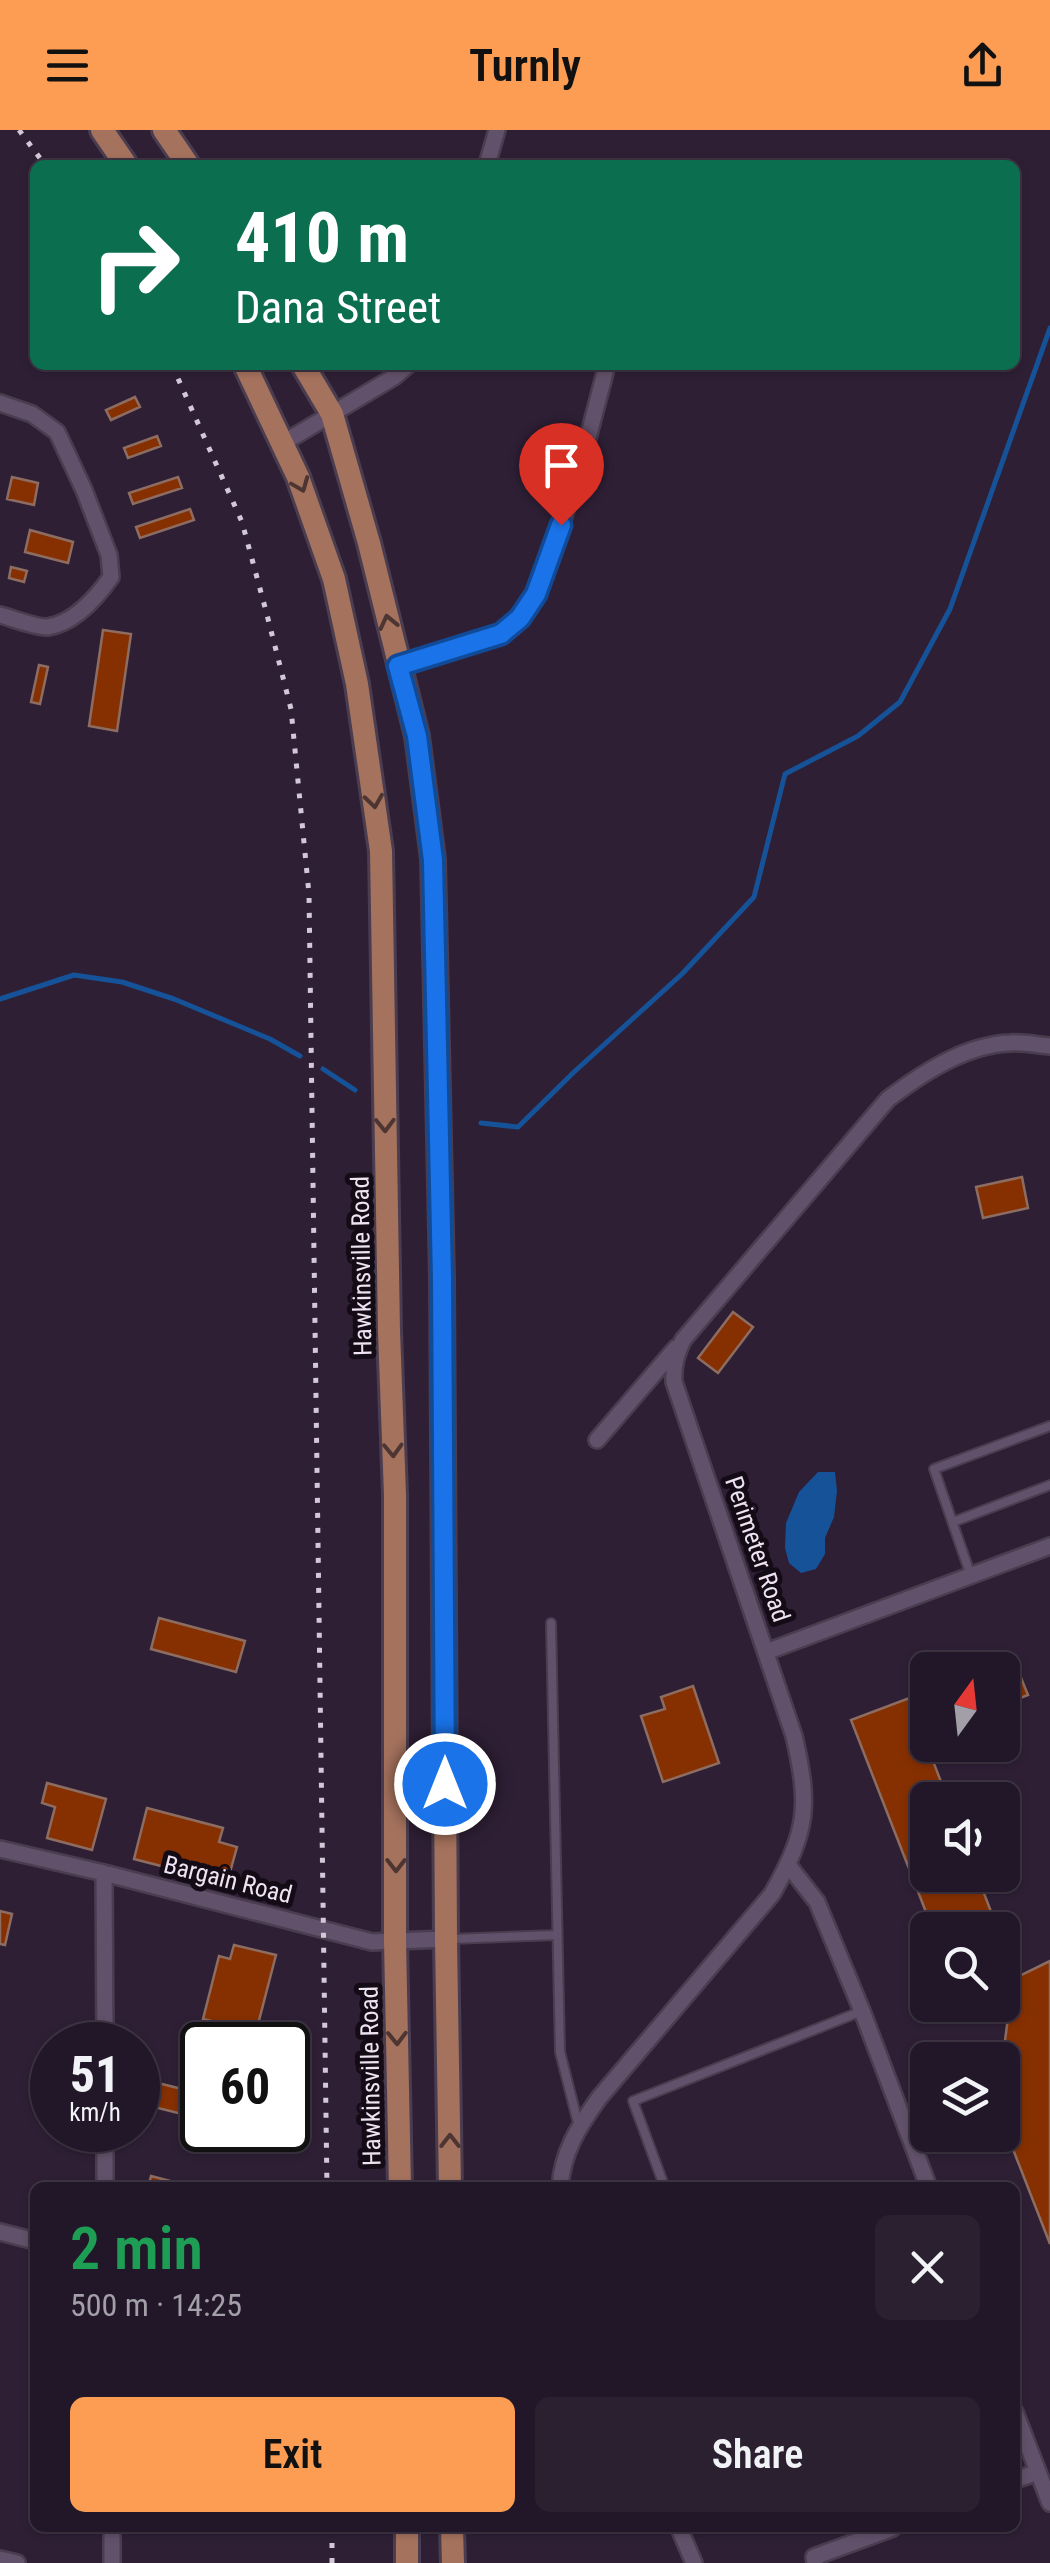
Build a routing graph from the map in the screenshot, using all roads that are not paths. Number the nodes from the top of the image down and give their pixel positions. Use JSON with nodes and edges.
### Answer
{"nodes":[{"id":1,"x":102,"y":130,"type":"edge"},
{"id":2,"x":164,"y":130,"type":"edge"},
{"id":3,"x":497,"y":130,"type":"edge"},
{"id":4,"x":123,"y":160,"type":"edge"},
{"id":5,"x":185,"y":160,"type":"edge"},
{"id":6,"x":488,"y":160,"type":"edge"},
{"id":7,"x":248,"y":370,"type":"edge"},
{"id":8,"x":307,"y":370,"type":"edge"},
{"id":9,"x":402,"y":370,"type":"edge"},
{"id":10,"x":607,"y":370,"type":"edge"},
{"id":11,"x":0,"y":404,"type":"edge"},
{"id":12,"x":332,"y":414,"type":"junction"},
{"id":13,"x":283,"y":443,"type":"junction"},
{"id":14,"x":0,"y":615,"type":"edge"},
{"id":15,"x":398,"y":666,"type":"junction"},
{"id":16,"x":1050,"y":1046,"type":"edge"},
{"id":17,"x":683,"y":1340,"type":"junction"},
{"id":18,"x":1050,"y":1426,"type":"edge"},
{"id":19,"x":597,"y":1440,"type":"dead end"},
{"id":20,"x":1050,"y":1485,"type":"edge"},
{"id":21,"x":952,"y":1522,"type":"junction"},
{"id":22,"x":1050,"y":1546,"type":"edge"},
{"id":23,"x":970,"y":1576,"type":"junction"},
{"id":24,"x":551,"y":1624,"type":"dead end"},
{"id":25,"x":766,"y":1652,"type":"junction"},
{"id":26,"x":0,"y":1849,"type":"edge"},
{"id":27,"x":789,"y":1866,"type":"junction"},
{"id":28,"x":104,"y":1873,"type":"junction"},
{"id":29,"x":557,"y":1936,"type":"junction"},
{"id":30,"x":446,"y":1939,"type":"junction"},
{"id":31,"x":395,"y":1941,"type":"junction"},
{"id":32,"x":862,"y":2012,"type":"junction"},
{"id":33,"x":104,"y":2022,"type":"edge"},
{"id":34,"x":578,"y":2127,"type":"junction"},
{"id":35,"x":105,"y":2152,"type":"edge"},
{"id":36,"x":105,"y":2182,"type":"edge"},
{"id":37,"x":400,"y":2182,"type":"edge"},
{"id":38,"x":450,"y":2182,"type":"edge"},
{"id":39,"x":561,"y":2182,"type":"edge"},
{"id":40,"x":663,"y":2182,"type":"edge"},
{"id":41,"x":928,"y":2182,"type":"edge"},
{"id":42,"x":0,"y":2232,"type":"edge"},
{"id":43,"x":30,"y":2240,"type":"edge"},
{"id":44,"x":1020,"y":2425,"type":"edge"},
{"id":45,"x":1038,"y":2472,"type":"junction"},
{"id":46,"x":1020,"y":2478,"type":"edge"},
{"id":47,"x":1048,"y":2495,"type":"edge"},
{"id":48,"x":112,"y":2532,"type":"edge"},
{"id":49,"x":406,"y":2532,"type":"edge"},
{"id":50,"x":452,"y":2532,"type":"edge"},
{"id":51,"x":681,"y":2532,"type":"edge"},
{"id":52,"x":882,"y":2532,"type":"edge"},
{"id":53,"x":0,"y":2559,"type":"edge"},
{"id":54,"x":16,"y":2563,"type":"edge"},
{"id":55,"x":112,"y":2563,"type":"edge"},
{"id":56,"x":407,"y":2563,"type":"edge"},
{"id":57,"x":452,"y":2563,"type":"edge"},
{"id":58,"x":694,"y":2563,"type":"edge"},
{"id":59,"x":815,"y":2563,"type":"edge"}],
"edges":[{"from":1,"to":4,"type":"main road"},
{"from":2,"to":5,"type":"main road"},
{"from":3,"to":6,"type":"street"},
{"from":7,"to":13,"type":"main road","name":"Hawkinsville Road"},
{"from":8,"to":12,"type":"main road"},
{"from":9,"to":12,"type":"street"},
{"from":10,"to":15,"type":"street"},
{"from":11,"to":14,"type":"street"},
{"from":12,"to":13,"type":"street"},
{"from":15,"to":12,"type":"main road","one_way":true},
{"from":13,"to":31,"type":"main road","name":"Hawkinsville Road","one_way":true},
{"from":15,"to":30,"type":"main road"},
{"from":16,"to":17,"type":"street"},
{"from":17,"to":19,"type":"street"},
{"from":17,"to":25,"type":"street","name":"Perimeter Road"},
{"from":18,"to":21,"type":"lane"},
{"from":20,"to":21,"type":"lane"},
{"from":21,"to":23,"type":"lane"},
{"from":22,"to":23,"type":"street"},
{"from":23,"to":25,"type":"street"},
{"from":24,"to":29,"type":"lane"},
{"from":25,"to":27,"type":"street","name":"Perimeter Road"},
{"from":26,"to":28,"type":"street","name":"Bargain Road"},
{"from":27,"to":32,"type":"street"},
{"from":27,"to":34,"type":"street","name":"Perimeter Road"},
{"from":28,"to":31,"type":"street","name":"Bargain Road"},
{"from":28,"to":33,"type":"street"},
{"from":29,"to":30,"type":"lane"},
{"from":29,"to":34,"type":"lane"},
{"from":30,"to":31,"type":"street","name":"Bargain Road"},
{"from":38,"to":30,"type":"main road","one_way":true},
{"from":31,"to":37,"type":"main road","name":"Hawkinsville Road","one_way":true},
{"from":32,"to":40,"type":"lane"},
{"from":32,"to":41,"type":"street"},
{"from":34,"to":39,"type":"street","name":"Perimeter Road"},
{"from":35,"to":36,"type":"street"},
{"from":42,"to":43,"type":"street"},
{"from":44,"to":45,"type":"street"},
{"from":45,"to":46,"type":"street"},
{"from":45,"to":47,"type":"street"},
{"from":48,"to":55,"type":"street"},
{"from":49,"to":56,"type":"main road"},
{"from":50,"to":57,"type":"main road"},
{"from":51,"to":58,"type":"street"},
{"from":52,"to":59,"type":"street"},
{"from":53,"to":54,"type":"street"}]}
